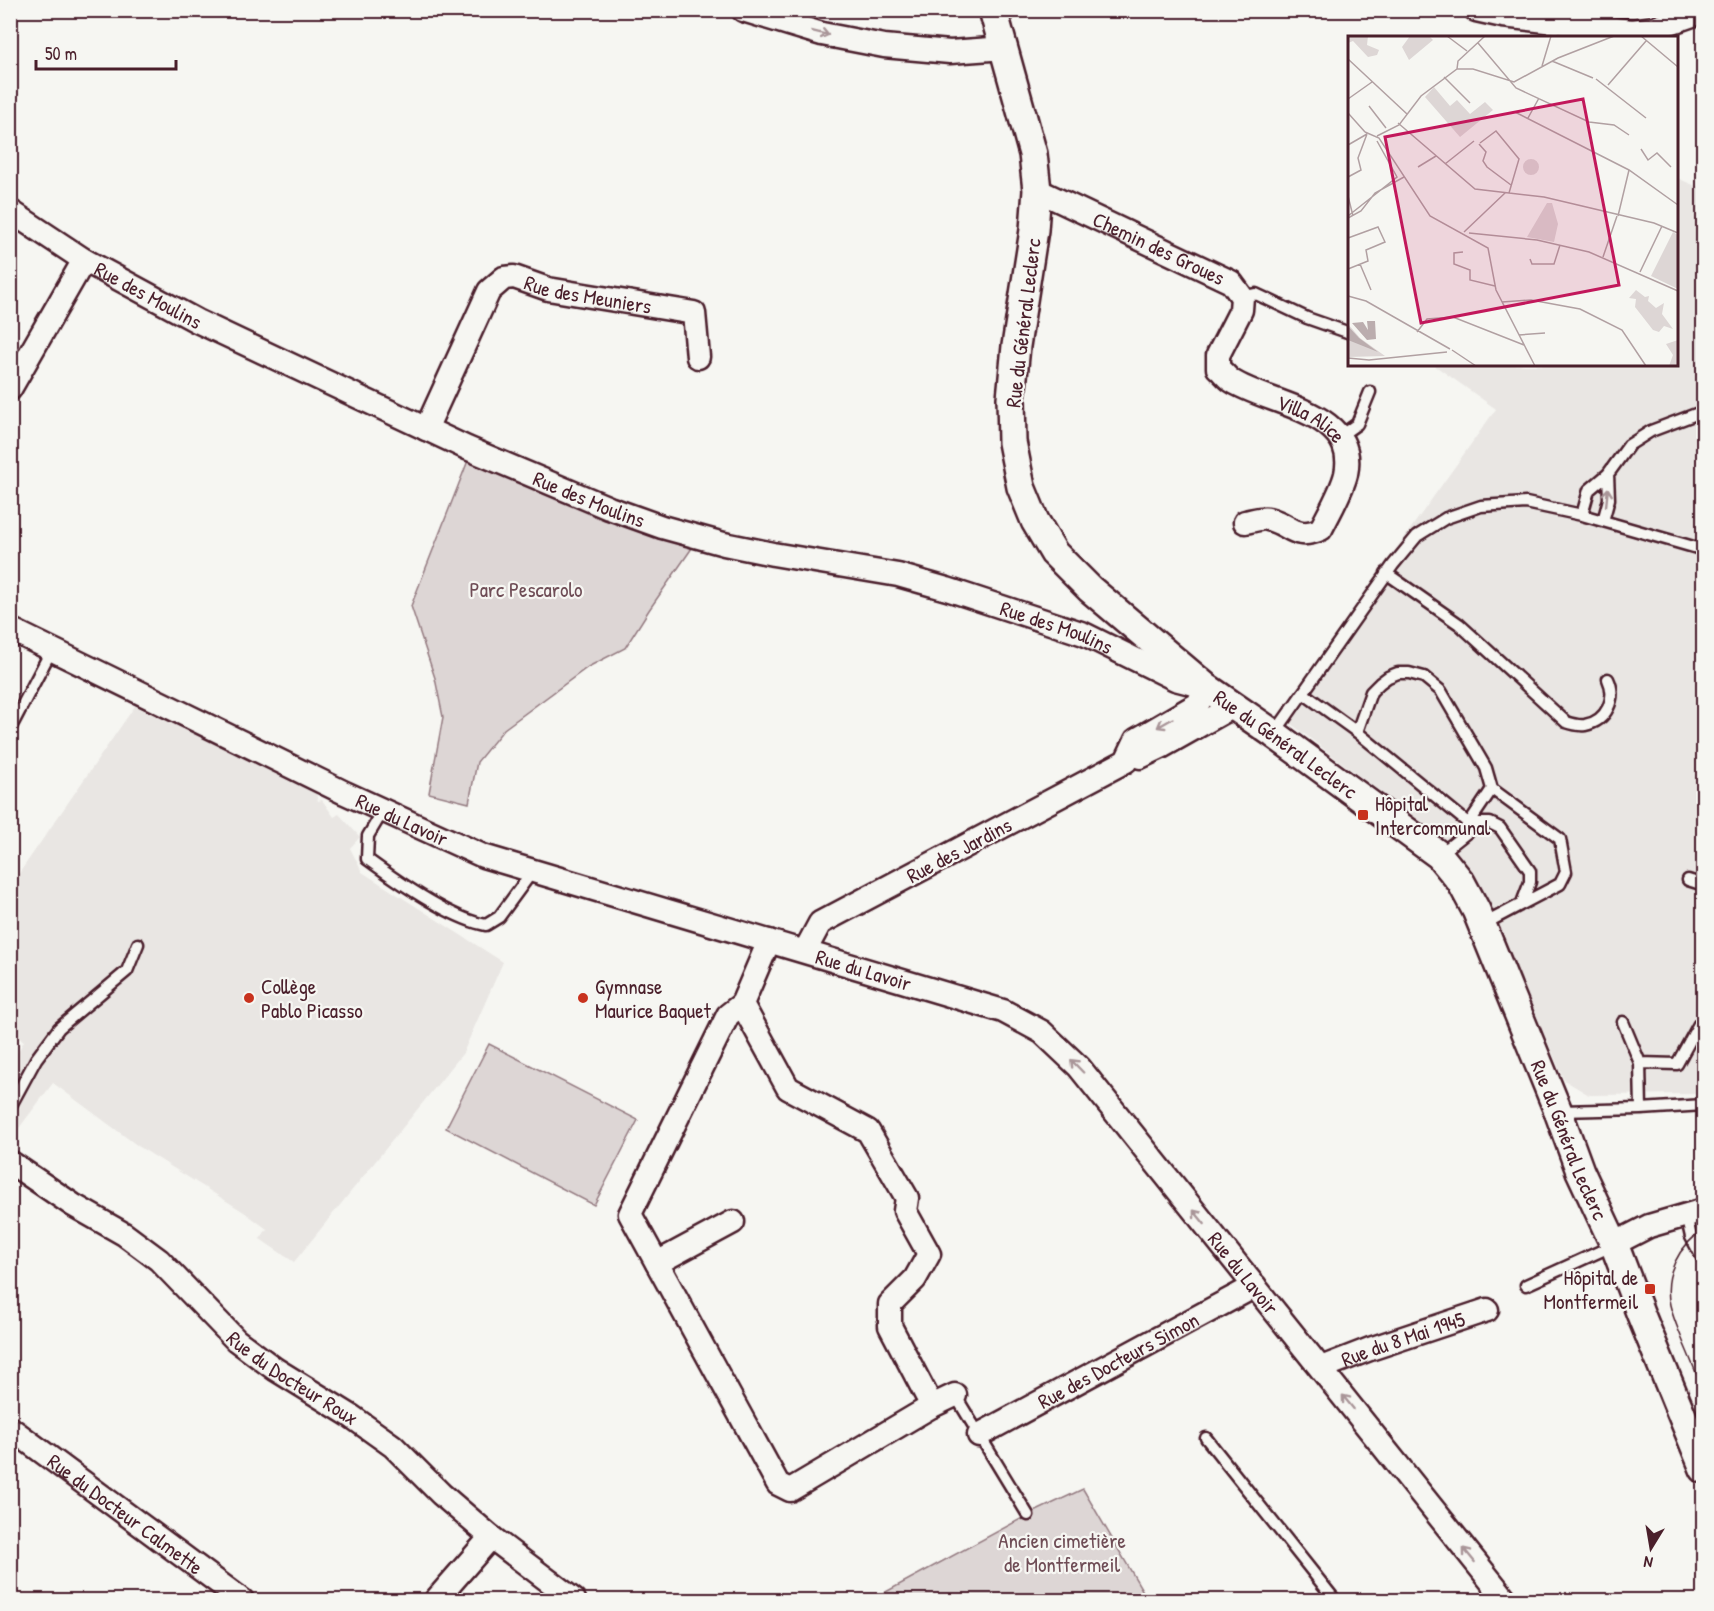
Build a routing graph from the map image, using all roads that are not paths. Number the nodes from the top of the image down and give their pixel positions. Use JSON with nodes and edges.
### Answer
{"nodes":[{"id":1,"x":743,"y":10,"type":"edge"},
{"id":2,"x":993,"y":10,"type":"edge"},
{"id":3,"x":1476,"y":10,"type":"edge"},
{"id":4,"x":1704,"y":11,"type":"edge"},
{"id":5,"x":1005,"y":48,"type":"junction"},
{"id":6,"x":1037,"y":190,"type":"junction"},
{"id":7,"x":1071,"y":206,"type":"junction"},
{"id":8,"x":10,"y":211,"type":"edge"},
{"id":9,"x":1034,"y":230,"type":"junction"},
{"id":10,"x":84,"y":260,"type":"junction"},
{"id":11,"x":1242,"y":297,"type":"junction"},
{"id":12,"x":1348,"y":332,"type":"edge"},
{"id":13,"x":698,"y":357,"type":"dead end"},
{"id":14,"x":1218,"y":368,"type":"joint"},
{"id":15,"x":10,"y":389,"type":"edge"},
{"id":16,"x":1370,"y":392,"type":"dead end"},
{"id":17,"x":1704,"y":411,"type":"edge"},
{"id":18,"x":426,"y":429,"type":"junction"},
{"id":19,"x":1340,"y":436,"type":"junction"},
{"id":20,"x":1608,"y":474,"type":"junction"},
{"id":21,"x":1582,"y":514,"type":"junction"},
{"id":22,"x":1603,"y":520,"type":"junction"},
{"id":23,"x":1245,"y":522,"type":"dead end"},
{"id":24,"x":1704,"y":550,"type":"edge"},
{"id":25,"x":1386,"y":573,"type":"junction"},
{"id":26,"x":10,"y":629,"type":"edge"},
{"id":27,"x":52,"y":649,"type":"junction"},
{"id":28,"x":1158,"y":659,"type":"junction"},
{"id":29,"x":1608,"y":679,"type":"dead end"},
{"id":30,"x":1206,"y":687,"type":"junction"},
{"id":31,"x":1303,"y":693,"type":"junction"},
{"id":32,"x":1234,"y":706,"type":"junction"},
{"id":33,"x":10,"y":729,"type":"edge"},
{"id":34,"x":1357,"y":732,"type":"junction"},
{"id":35,"x":1274,"y":734,"type":"junction"},
{"id":36,"x":1133,"y":759,"type":"junction"},
{"id":37,"x":1492,"y":789,"type":"junction"},
{"id":38,"x":383,"y":811,"type":"junction"},
{"id":39,"x":1468,"y":823,"type":"junction"},
{"id":40,"x":1449,"y":846,"type":"junction"},
{"id":41,"x":532,"y":872,"type":"junction"},
{"id":42,"x":1688,"y":880,"type":"dead end"},
{"id":43,"x":1704,"y":885,"type":"edge"},
{"id":44,"x":1522,"y":903,"type":"junction"},
{"id":45,"x":1482,"y":925,"type":"junction"},
{"id":46,"x":769,"y":941,"type":"junction"},
{"id":47,"x":138,"y":944,"type":"dead end"},
{"id":48,"x":804,"y":951,"type":"junction"},
{"id":49,"x":742,"y":1004,"type":"junction"},
{"id":50,"x":1623,"y":1022,"type":"dead end"},
{"id":51,"x":1704,"y":1023,"type":"edge"},
{"id":52,"x":1640,"y":1063,"type":"junction"},
{"id":53,"x":1704,"y":1105,"type":"edge"},
{"id":54,"x":10,"y":1107,"type":"edge"},
{"id":55,"x":1641,"y":1109,"type":"junction"},
{"id":56,"x":1558,"y":1111,"type":"junction"},
{"id":57,"x":10,"y":1162,"type":"edge"},
{"id":58,"x":1695,"y":1212,"type":"edge"},
{"id":59,"x":733,"y":1222,"type":"dead end"},
{"id":60,"x":1614,"y":1244,"type":"junction"},
{"id":61,"x":1704,"y":1261,"type":"edge"},
{"id":62,"x":657,"y":1263,"type":"junction"},
{"id":63,"x":1526,"y":1285,"type":"dead end"},
{"id":64,"x":1255,"y":1286,"type":"junction"},
{"id":65,"x":1487,"y":1310,"type":"dead end"},
{"id":66,"x":1321,"y":1368,"type":"junction"},
{"id":67,"x":955,"y":1395,"type":"joint"},
{"id":68,"x":932,"y":1406,"type":"junction"},
{"id":69,"x":10,"y":1428,"type":"edge"},
{"id":70,"x":980,"y":1435,"type":"junction"},
{"id":71,"x":1206,"y":1438,"type":"dead end"},
{"id":72,"x":1704,"y":1469,"type":"edge"},
{"id":73,"x":1028,"y":1515,"type":"dead end"},
{"id":74,"x":491,"y":1537,"type":"junction"},
{"id":75,"x":242,"y":1600,"type":"edge"},
{"id":76,"x":436,"y":1600,"type":"edge"},
{"id":77,"x":574,"y":1600,"type":"edge"},
{"id":78,"x":1335,"y":1600,"type":"edge"},
{"id":79,"x":1506,"y":1600,"type":"edge"}],
"edges":[{"from":1,"to":5,"type":"street","one_way":true},
{"from":2,"to":5,"type":"street","name":"Rue du Général Leclerc"},
{"from":3,"to":4,"type":"street"},
{"from":5,"to":6,"type":"street","name":"Rue du Général Leclerc"},
{"from":6,"to":7,"type":"street","name":"Chemin des Groues"},
{"from":6,"to":9,"type":"street","name":"Rue du Général Leclerc"},
{"from":7,"to":9,"type":"street"},
{"from":7,"to":11,"type":"street","name":"Chemin des Groues"},
{"from":8,"to":10,"type":"street","name":"Rue des Moulins"},
{"from":9,"to":28,"type":"street","name":"Rue du Général Leclerc"},
{"from":10,"to":15,"type":"street"},
{"from":10,"to":18,"type":"street","name":"Rue des Moulins"},
{"from":11,"to":12,"type":"lane","name":"Chemin des Groues"},
{"from":11,"to":14,"type":"street","name":"Chemin des Groues"},
{"from":13,"to":18,"type":"street","name":"Rue des Meuniers"},
{"from":14,"to":19,"type":"street","name":"Villa Alice"},
{"from":16,"to":19,"type":"lane"},
{"from":17,"to":20,"type":"lane"},
{"from":18,"to":28,"type":"street","name":"Rue des Moulins"},
{"from":19,"to":23,"type":"street","name":"Villa Alice"},
{"from":20,"to":21,"type":"lane"},
{"from":22,"to":20,"type":"lane","one_way":true},
{"from":21,"to":22,"type":"lane"},
{"from":21,"to":25,"type":"lane"},
{"from":22,"to":24,"type":"lane"},
{"from":25,"to":29,"type":"lane"},
{"from":25,"to":31,"type":"lane"},
{"from":26,"to":27,"type":"street","name":"Rue du Lavoir"},
{"from":27,"to":33,"type":"lane"},
{"from":27,"to":38,"type":"street","name":"Rue du Lavoir"},
{"from":28,"to":30,"type":"street","name":"Rue du Général Leclerc"},
{"from":30,"to":32,"type":"street","name":"Rue du Général Leclerc"},
{"from":30,"to":36,"type":"street","name":"Rue des Jardins","one_way":true},
{"from":31,"to":34,"type":"lane"},
{"from":31,"to":35,"type":"lane"},
{"from":32,"to":35,"type":"street","name":"Rue du Général Leclerc"},
{"from":32,"to":36,"type":"street","name":"Rue des Jardins"},
{"from":34,"to":37,"type":"lane"},
{"from":34,"to":39,"type":"lane"},
{"from":35,"to":40,"type":"street","name":"Rue du Général Leclerc"},
{"from":36,"to":48,"type":"street","name":"Rue des Jardins"},
{"from":37,"to":39,"type":"lane"},
{"from":37,"to":44,"type":"lane"},
{"from":38,"to":41,"type":"street","name":"Rue du Lavoir"},
{"from":38,"to":41,"type":"lane"},
{"from":39,"to":40,"type":"lane"},
{"from":40,"to":44,"type":"lane"},
{"from":40,"to":45,"type":"street","name":"Rue du Général Leclerc"},
{"from":41,"to":46,"type":"street","name":"Rue du Lavoir"},
{"from":42,"to":43,"type":"lane"},
{"from":44,"to":45,"type":"lane"},
{"from":45,"to":56,"type":"street","name":"Rue du Général Leclerc"},
{"from":46,"to":48,"type":"street","name":"Rue du Lavoir"},
{"from":46,"to":49,"type":"street"},
{"from":47,"to":54,"type":"lane"},
{"from":64,"to":48,"type":"street","name":"Rue du Lavoir","one_way":true},
{"from":49,"to":62,"type":"street"},
{"from":49,"to":68,"type":"street"},
{"from":50,"to":52,"type":"lane"},
{"from":51,"to":52,"type":"lane"},
{"from":52,"to":55,"type":"lane"},
{"from":53,"to":55,"type":"lane"},
{"from":55,"to":56,"type":"lane"},
{"from":56,"to":60,"type":"street","name":"Rue du Général Leclerc"},
{"from":57,"to":74,"type":"street","name":"Rue du Docteur Roux"},
{"from":58,"to":60,"type":"street"},
{"from":58,"to":61,"type":"lane"},
{"from":59,"to":62,"type":"street"},
{"from":60,"to":63,"type":"lane"},
{"from":60,"to":72,"type":"street","name":"Rue du Général Leclerc"},
{"from":62,"to":68,"type":"street"},
{"from":64,"to":66,"type":"street","name":"Rue du Lavoir"},
{"from":64,"to":70,"type":"street","name":"Rue des Docteurs Simon"},
{"from":65,"to":66,"type":"street","name":"Rue du 8 Mai 1945"},
{"from":79,"to":66,"type":"street","name":"Rue du Lavoir","one_way":true},
{"from":67,"to":68,"type":"street"},
{"from":67,"to":70,"type":"lane"},
{"from":69,"to":75,"type":"street","name":"Rue du Docteur Calmette"},
{"from":70,"to":73,"type":"lane"},
{"from":71,"to":78,"type":"lane"},
{"from":74,"to":76,"type":"street"},
{"from":74,"to":77,"type":"street","name":"Rue du Docteur Roux"}]}
